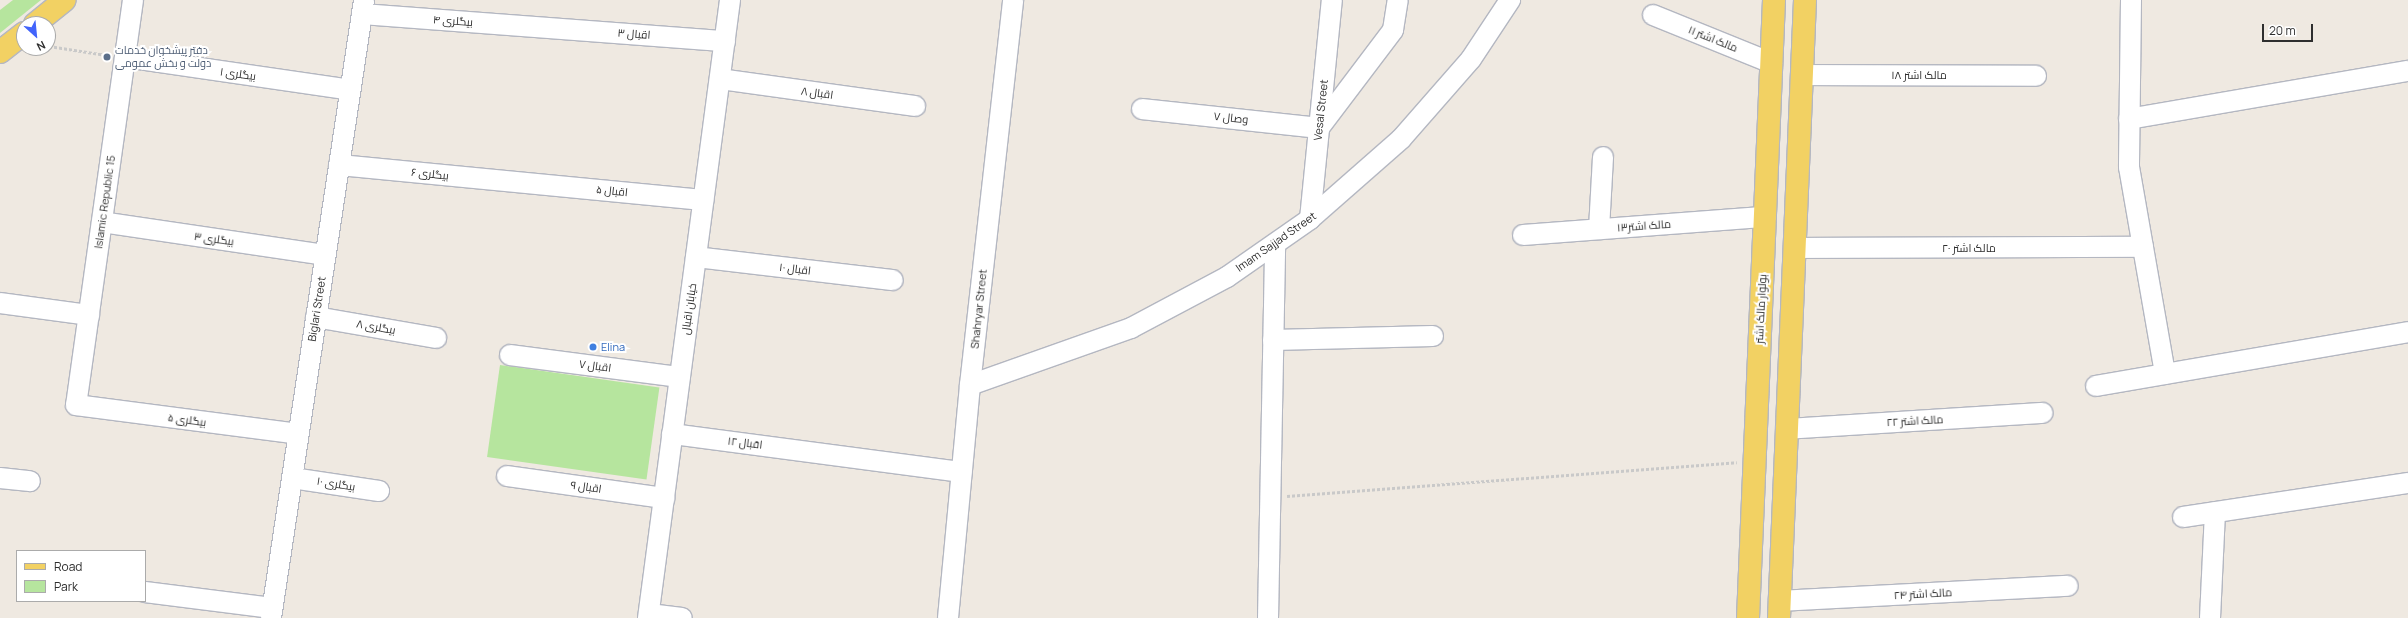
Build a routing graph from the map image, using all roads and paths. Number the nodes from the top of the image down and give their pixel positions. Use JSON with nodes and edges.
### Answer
{"nodes":[{"id":1,"x":65,"y":0,"type":"edge"},
{"id":2,"x":132,"y":0,"type":"edge"},
{"id":3,"x":730,"y":0,"type":"edge"},
{"id":4,"x":1013,"y":0,"type":"edge"},
{"id":5,"x":1332,"y":0,"type":"edge"},
{"id":6,"x":1398,"y":0,"type":"edge"},
{"id":7,"x":1510,"y":0,"type":"edge"},
{"id":8,"x":1774,"y":0,"type":"edge"},
{"id":9,"x":1805,"y":0,"type":"edge"},
{"id":10,"x":2131,"y":0,"type":"edge"},
{"id":11,"x":363,"y":7,"type":"edge"},
{"id":12,"x":45,"y":16,"type":"edge"},
{"id":13,"x":1653,"y":16,"type":"dead end"},
{"id":14,"x":543,"y":27,"type":"joint"},
{"id":15,"x":16,"y":39,"type":"edge"},
{"id":16,"x":725,"y":41,"type":"junction"},
{"id":17,"x":56,"y":47,"type":"edge"},
{"id":18,"x":0,"y":52,"type":"edge"},
{"id":19,"x":125,"y":58,"type":"junction"},
{"id":20,"x":1772,"y":63,"type":"junction"},
{"id":21,"x":2408,"y":71,"type":"edge"},
{"id":22,"x":1802,"y":75,"type":"junction"},
{"id":23,"x":2036,"y":76,"type":"dead end"},
{"id":24,"x":720,"y":79,"type":"junction"},
{"id":25,"x":350,"y":90,"type":"junction"},
{"id":26,"x":915,"y":106,"type":"dead end"},
{"id":27,"x":1142,"y":109,"type":"dead end"},
{"id":28,"x":2129,"y":119,"type":"junction"},
{"id":29,"x":1319,"y":128,"type":"junction"},
{"id":30,"x":1603,"y":157,"type":"dead end"},
{"id":31,"x":339,"y":164,"type":"junction"},
{"id":32,"x":521,"y":182,"type":"joint"},
{"id":33,"x":703,"y":200,"type":"junction"},
{"id":34,"x":1765,"y":217,"type":"junction"},
{"id":35,"x":1310,"y":219,"type":"junction"},
{"id":36,"x":102,"y":222,"type":"junction"},
{"id":37,"x":1599,"y":229,"type":"junction"},
{"id":38,"x":1523,"y":235,"type":"dead end"},
{"id":39,"x":1275,"y":244,"type":"junction"},
{"id":40,"x":2143,"y":247,"type":"junction"},
{"id":41,"x":1794,"y":248,"type":"junction"},
{"id":42,"x":325,"y":255,"type":"junction"},
{"id":43,"x":696,"y":257,"type":"junction"},
{"id":44,"x":893,"y":280,"type":"dead end"},
{"id":45,"x":0,"y":303,"type":"edge"},
{"id":46,"x":89,"y":316,"type":"junction"},
{"id":47,"x":316,"y":317,"type":"junction"},
{"id":48,"x":2408,"y":332,"type":"edge"},
{"id":49,"x":1433,"y":336,"type":"dead end"},
{"id":50,"x":436,"y":338,"type":"dead end"},
{"id":51,"x":1760,"y":338,"type":"junction"},
{"id":52,"x":1790,"y":338,"type":"junction"},
{"id":53,"x":1273,"y":340,"type":"junction"},
{"id":54,"x":510,"y":354,"type":"dead end"},
{"id":55,"x":2165,"y":374,"type":"junction"},
{"id":56,"x":680,"y":377,"type":"junction"},
{"id":57,"x":970,"y":385,"type":"junction"},
{"id":58,"x":2096,"y":386,"type":"dead end"},
{"id":59,"x":76,"y":405,"type":"joint"},
{"id":60,"x":2043,"y":413,"type":"dead end"},
{"id":61,"x":1786,"y":429,"type":"junction"},
{"id":62,"x":298,"y":434,"type":"junction"},
{"id":63,"x":672,"y":434,"type":"junction"},
{"id":64,"x":1755,"y":460,"type":"junction"},
{"id":65,"x":962,"y":472,"type":"junction"},
{"id":66,"x":507,"y":476,"type":"dead end"},
{"id":67,"x":0,"y":478,"type":"edge"},
{"id":68,"x":292,"y":478,"type":"junction"},
{"id":69,"x":30,"y":481,"type":"dead end"},
{"id":70,"x":2408,"y":484,"type":"edge"},
{"id":71,"x":379,"y":491,"type":"dead end"},
{"id":72,"x":664,"y":498,"type":"junction"},
{"id":73,"x":1270,"y":498,"type":"junction"},
{"id":74,"x":2215,"y":512,"type":"junction"},
{"id":75,"x":2183,"y":517,"type":"dead end"},
{"id":76,"x":2068,"y":586,"type":"dead end"},
{"id":77,"x":146,"y":592,"type":"edge"},
{"id":78,"x":1779,"y":610,"type":"edge"},
{"id":79,"x":271,"y":613,"type":"edge"},
{"id":80,"x":648,"y":616,"type":"edge"},
{"id":81,"x":682,"y":618,"type":"edge"},
{"id":82,"x":948,"y":618,"type":"edge"},
{"id":83,"x":1268,"y":618,"type":"edge"},
{"id":84,"x":1748,"y":618,"type":"edge"},
{"id":85,"x":2210,"y":618,"type":"edge"}],
"edges":[{"from":1,"to":12,"type":"main road"},
{"from":2,"to":19,"type":"street","name":"Islamic Republic 15"},
{"from":3,"to":16,"type":"street","name":"خیابان اقبال"},
{"from":4,"to":57,"type":"street","name":"Shahryar Street"},
{"from":5,"to":29,"type":"street","name":"Vesal Street"},
{"from":6,"to":29,"type":"street"},
{"from":7,"to":35,"type":"street","name":"Imam Sajjad Street"},
{"from":8,"to":20,"type":"main road","name":"بولوار مالک اشتر"},
{"from":9,"to":22,"type":"main road"},
{"from":10,"to":28,"type":"street"},
{"from":11,"to":14,"type":"street","name":"بیگلری ۴"},
{"from":11,"to":25,"type":"street","name":"Biglari Street"},
{"from":13,"to":20,"type":"street","name":"مالک اشتر ۱۱"},
{"from":14,"to":16,"type":"street","name":"اقبال ۳"},
{"from":15,"to":18,"type":"main road"},
{"from":16,"to":24,"type":"street","name":"خیابان اقبال"},
{"from":17,"to":19,"type":"path"},
{"from":19,"to":25,"type":"street","name":"بیگلری ۱"},
{"from":19,"to":36,"type":"street","name":"Islamic Republic 15"},
{"from":20,"to":34,"type":"main road","name":"بولوار مالک اشتر"},
{"from":21,"to":28,"type":"street"},
{"from":22,"to":23,"type":"street","name":"مالک اشتر ۱۸"},
{"from":22,"to":41,"type":"main road"},
{"from":24,"to":26,"type":"street","name":"اقبال ۸"},
{"from":24,"to":33,"type":"street","name":"خیابان اقبال"},
{"from":25,"to":31,"type":"street","name":"Biglari Street"},
{"from":27,"to":29,"type":"street","name":"وصال ۷"},
{"from":28,"to":40,"type":"street"},
{"from":29,"to":35,"type":"street","name":"Vesal Street"},
{"from":30,"to":37,"type":"street"},
{"from":31,"to":32,"type":"street","name":"بیگلری ۶"},
{"from":31,"to":42,"type":"street","name":"Biglari Street"},
{"from":32,"to":33,"type":"street","name":"اقبال ۵"},
{"from":33,"to":43,"type":"street","name":"خیابان اقبال"},
{"from":34,"to":37,"type":"street","name":"مالک اشتر۱۳"},
{"from":34,"to":51,"type":"main road","name":"بولوار مالک اشتر"},
{"from":35,"to":39,"type":"street","name":"Imam Sajjad Street"},
{"from":36,"to":42,"type":"street","name":"بیگلری ۳"},
{"from":36,"to":46,"type":"street","name":"Islamic Republic 15"},
{"from":37,"to":38,"type":"street","name":"مالک اشتر۱۳"},
{"from":39,"to":53,"type":"street"},
{"from":39,"to":57,"type":"street","name":"Imam Sajjad Street"},
{"from":40,"to":41,"type":"street","name":"مالک اشتر ۲۰"},
{"from":40,"to":55,"type":"street"},
{"from":41,"to":52,"type":"main road"},
{"from":42,"to":47,"type":"street","name":"Biglari Street"},
{"from":43,"to":44,"type":"street","name":"اقبال ۱۰"},
{"from":43,"to":56,"type":"street","name":"خیابان اقبال"},
{"from":45,"to":46,"type":"street"},
{"from":46,"to":59,"type":"street","name":"Islamic Republic 15"},
{"from":47,"to":50,"type":"street","name":"بیگلری ۸"},
{"from":47,"to":62,"type":"street","name":"Biglari Street"},
{"from":48,"to":55,"type":"street"},
{"from":49,"to":53,"type":"street"},
{"from":51,"to":52,"type":"main road"},
{"from":51,"to":64,"type":"main road","name":"بولوار مالک اشتر"},
{"from":52,"to":61,"type":"main road"},
{"from":53,"to":73,"type":"street"},
{"from":54,"to":56,"type":"street","name":"اقبال ۷"},
{"from":55,"to":58,"type":"street"},
{"from":56,"to":63,"type":"street","name":"خیابان اقبال"},
{"from":57,"to":65,"type":"street","name":"Shahryar Street"},
{"from":59,"to":62,"type":"street","name":"بیگلری ۵"},
{"from":60,"to":61,"type":"street","name":"مالک اشتر ۲۲"},
{"from":61,"to":78,"type":"main road"},
{"from":62,"to":68,"type":"street","name":"Biglari Street"},
{"from":63,"to":65,"type":"street","name":"اقبال ۱۲"},
{"from":63,"to":72,"type":"street","name":"خیابان اقبال"},
{"from":64,"to":73,"type":"path"},
{"from":64,"to":84,"type":"main road","name":"بولوار مالک اشتر"},
{"from":65,"to":82,"type":"street","name":"Shahryar Street"},
{"from":66,"to":72,"type":"street","name":"اقبال ۹"},
{"from":67,"to":69,"type":"street"},
{"from":68,"to":71,"type":"street","name":"بیگلری ۱۰"},
{"from":68,"to":79,"type":"street","name":"Biglari Street"},
{"from":70,"to":74,"type":"street"},
{"from":72,"to":80,"type":"street","name":"خیابان اقبال"},
{"from":73,"to":83,"type":"street"},
{"from":74,"to":75,"type":"street"},
{"from":74,"to":85,"type":"street"},
{"from":76,"to":78,"type":"street","name":"مالک اشتر ۲۴"},
{"from":77,"to":79,"type":"street"},
{"from":80,"to":81,"type":"street"}]}
